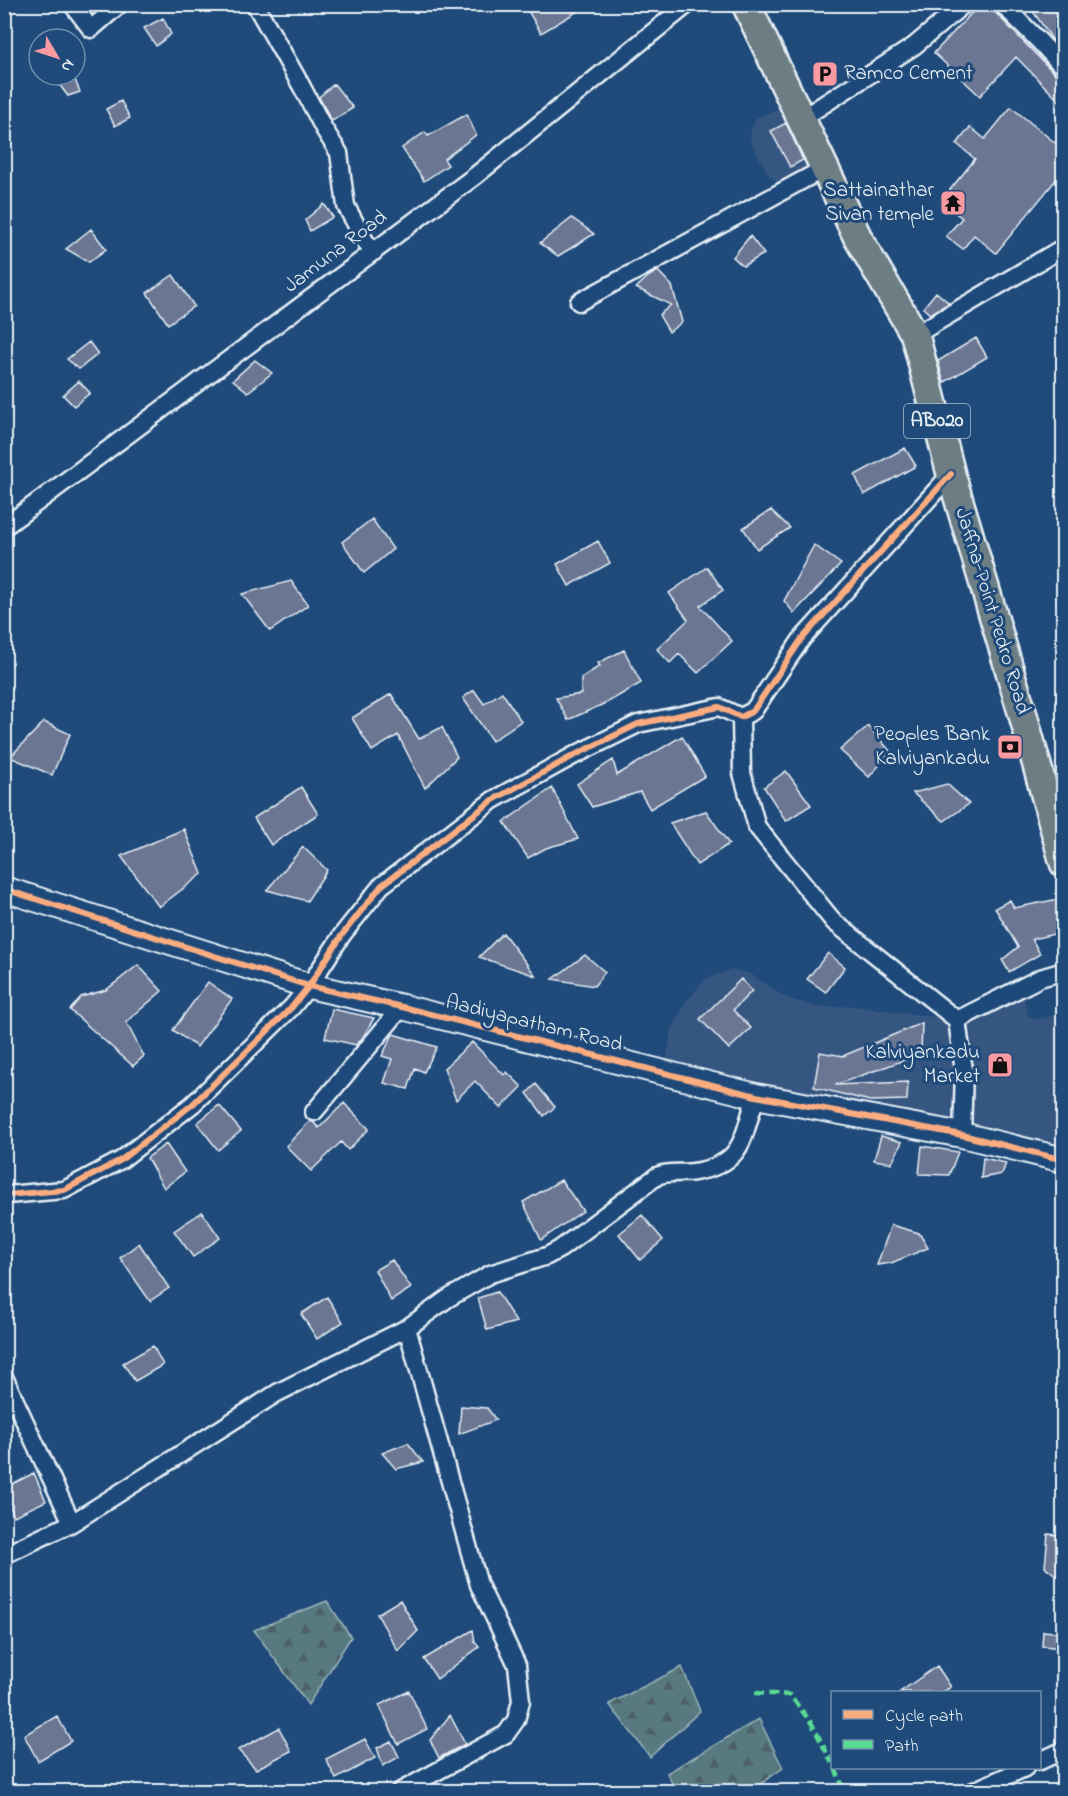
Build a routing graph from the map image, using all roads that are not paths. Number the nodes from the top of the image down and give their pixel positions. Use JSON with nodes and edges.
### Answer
{"nodes":[{"id":1,"x":72,"y":4,"type":"edge"},
{"id":2,"x":120,"y":4,"type":"edge"},
{"id":3,"x":255,"y":4,"type":"edge"},
{"id":4,"x":688,"y":4,"type":"edge"},
{"id":5,"x":746,"y":4,"type":"edge"},
{"id":6,"x":964,"y":4,"type":"edge"},
{"id":7,"x":1002,"y":4,"type":"edge"},
{"id":8,"x":1064,"y":68,"type":"edge"},
{"id":9,"x":801,"y":119,"type":"junction"},
{"id":10,"x":825,"y":168,"type":"junction"},
{"id":11,"x":1064,"y":247,"type":"edge"},
{"id":12,"x":374,"y":252,"type":"junction"},
{"id":13,"x":579,"y":302,"type":"dead end"},
{"id":14,"x":915,"y":335,"type":"junction"},
{"id":15,"x":951,"y":474,"type":"junction"},
{"id":16,"x":4,"y":526,"type":"edge"},
{"id":17,"x":741,"y":717,"type":"junction"},
{"id":18,"x":1064,"y":863,"type":"edge"},
{"id":19,"x":4,"y":889,"type":"edge"},
{"id":20,"x":1064,"y":971,"type":"edge"},
{"id":21,"x":309,"y":986,"type":"junction"},
{"id":22,"x":402,"y":1007,"type":"junction"},
{"id":23,"x":957,"y":1020,"type":"junction"},
{"id":24,"x":756,"y":1096,"type":"junction"},
{"id":25,"x":314,"y":1112,"type":"dead end"},
{"id":26,"x":962,"y":1135,"type":"junction"},
{"id":27,"x":1064,"y":1160,"type":"edge"},
{"id":28,"x":8,"y":1196,"type":"dead end"},
{"id":29,"x":407,"y":1328,"type":"junction"},
{"id":30,"x":4,"y":1377,"type":"edge"},
{"id":31,"x":72,"y":1523,"type":"junction"},
{"id":32,"x":4,"y":1555,"type":"edge"},
{"id":33,"x":1064,"y":1750,"type":"edge"},
{"id":34,"x":1041,"y":1761,"type":"edge"},
{"id":35,"x":1020,"y":1769,"type":"edge"},
{"id":36,"x":399,"y":1791,"type":"edge"},
{"id":37,"x":971,"y":1791,"type":"edge"}],
"edges":[{"from":1,"to":2,"type":"street"},
{"from":3,"to":12,"type":"street"},
{"from":4,"to":12,"type":"street","name":"Jamuna Road"},
{"from":5,"to":9,"type":"main road","name":"Jaffna-Point Pedro Road","number":"AB020"},
{"from":6,"to":9,"type":"street"},
{"from":7,"to":8,"type":"street"},
{"from":9,"to":10,"type":"main road","name":"Jaffna-Point Pedro Road","number":"AB020"},
{"from":10,"to":13,"type":"street"},
{"from":10,"to":14,"type":"main road","name":"Jaffna-Point Pedro Road","number":"AB020"},
{"from":11,"to":14,"type":"street"},
{"from":12,"to":16,"type":"street","name":"Jamuna Road"},
{"from":14,"to":15,"type":"main road","name":"Jaffna-Point Pedro Road","number":"AB020"},
{"from":15,"to":17,"type":"street"},
{"from":15,"to":18,"type":"main road","name":"Jaffna-Point Pedro Road","number":"AB020"},
{"from":17,"to":21,"type":"street"},
{"from":17,"to":23,"type":"street"},
{"from":19,"to":21,"type":"street","name":"Aadiyapatham Road"},
{"from":20,"to":23,"type":"street"},
{"from":21,"to":22,"type":"street","name":"Aadiyapatham Road"},
{"from":21,"to":28,"type":"street"},
{"from":22,"to":24,"type":"street","name":"Aadiyapatham Road"},
{"from":22,"to":25,"type":"street"},
{"from":23,"to":26,"type":"street"},
{"from":24,"to":26,"type":"street","name":"Aadiyapatham Road"},
{"from":24,"to":29,"type":"street"},
{"from":26,"to":27,"type":"street","name":"Aadiyapatham Road"},
{"from":29,"to":31,"type":"street"},
{"from":29,"to":36,"type":"street"},
{"from":30,"to":31,"type":"street"},
{"from":31,"to":32,"type":"street"},
{"from":33,"to":34,"type":"street"},
{"from":35,"to":37,"type":"street"}]}
